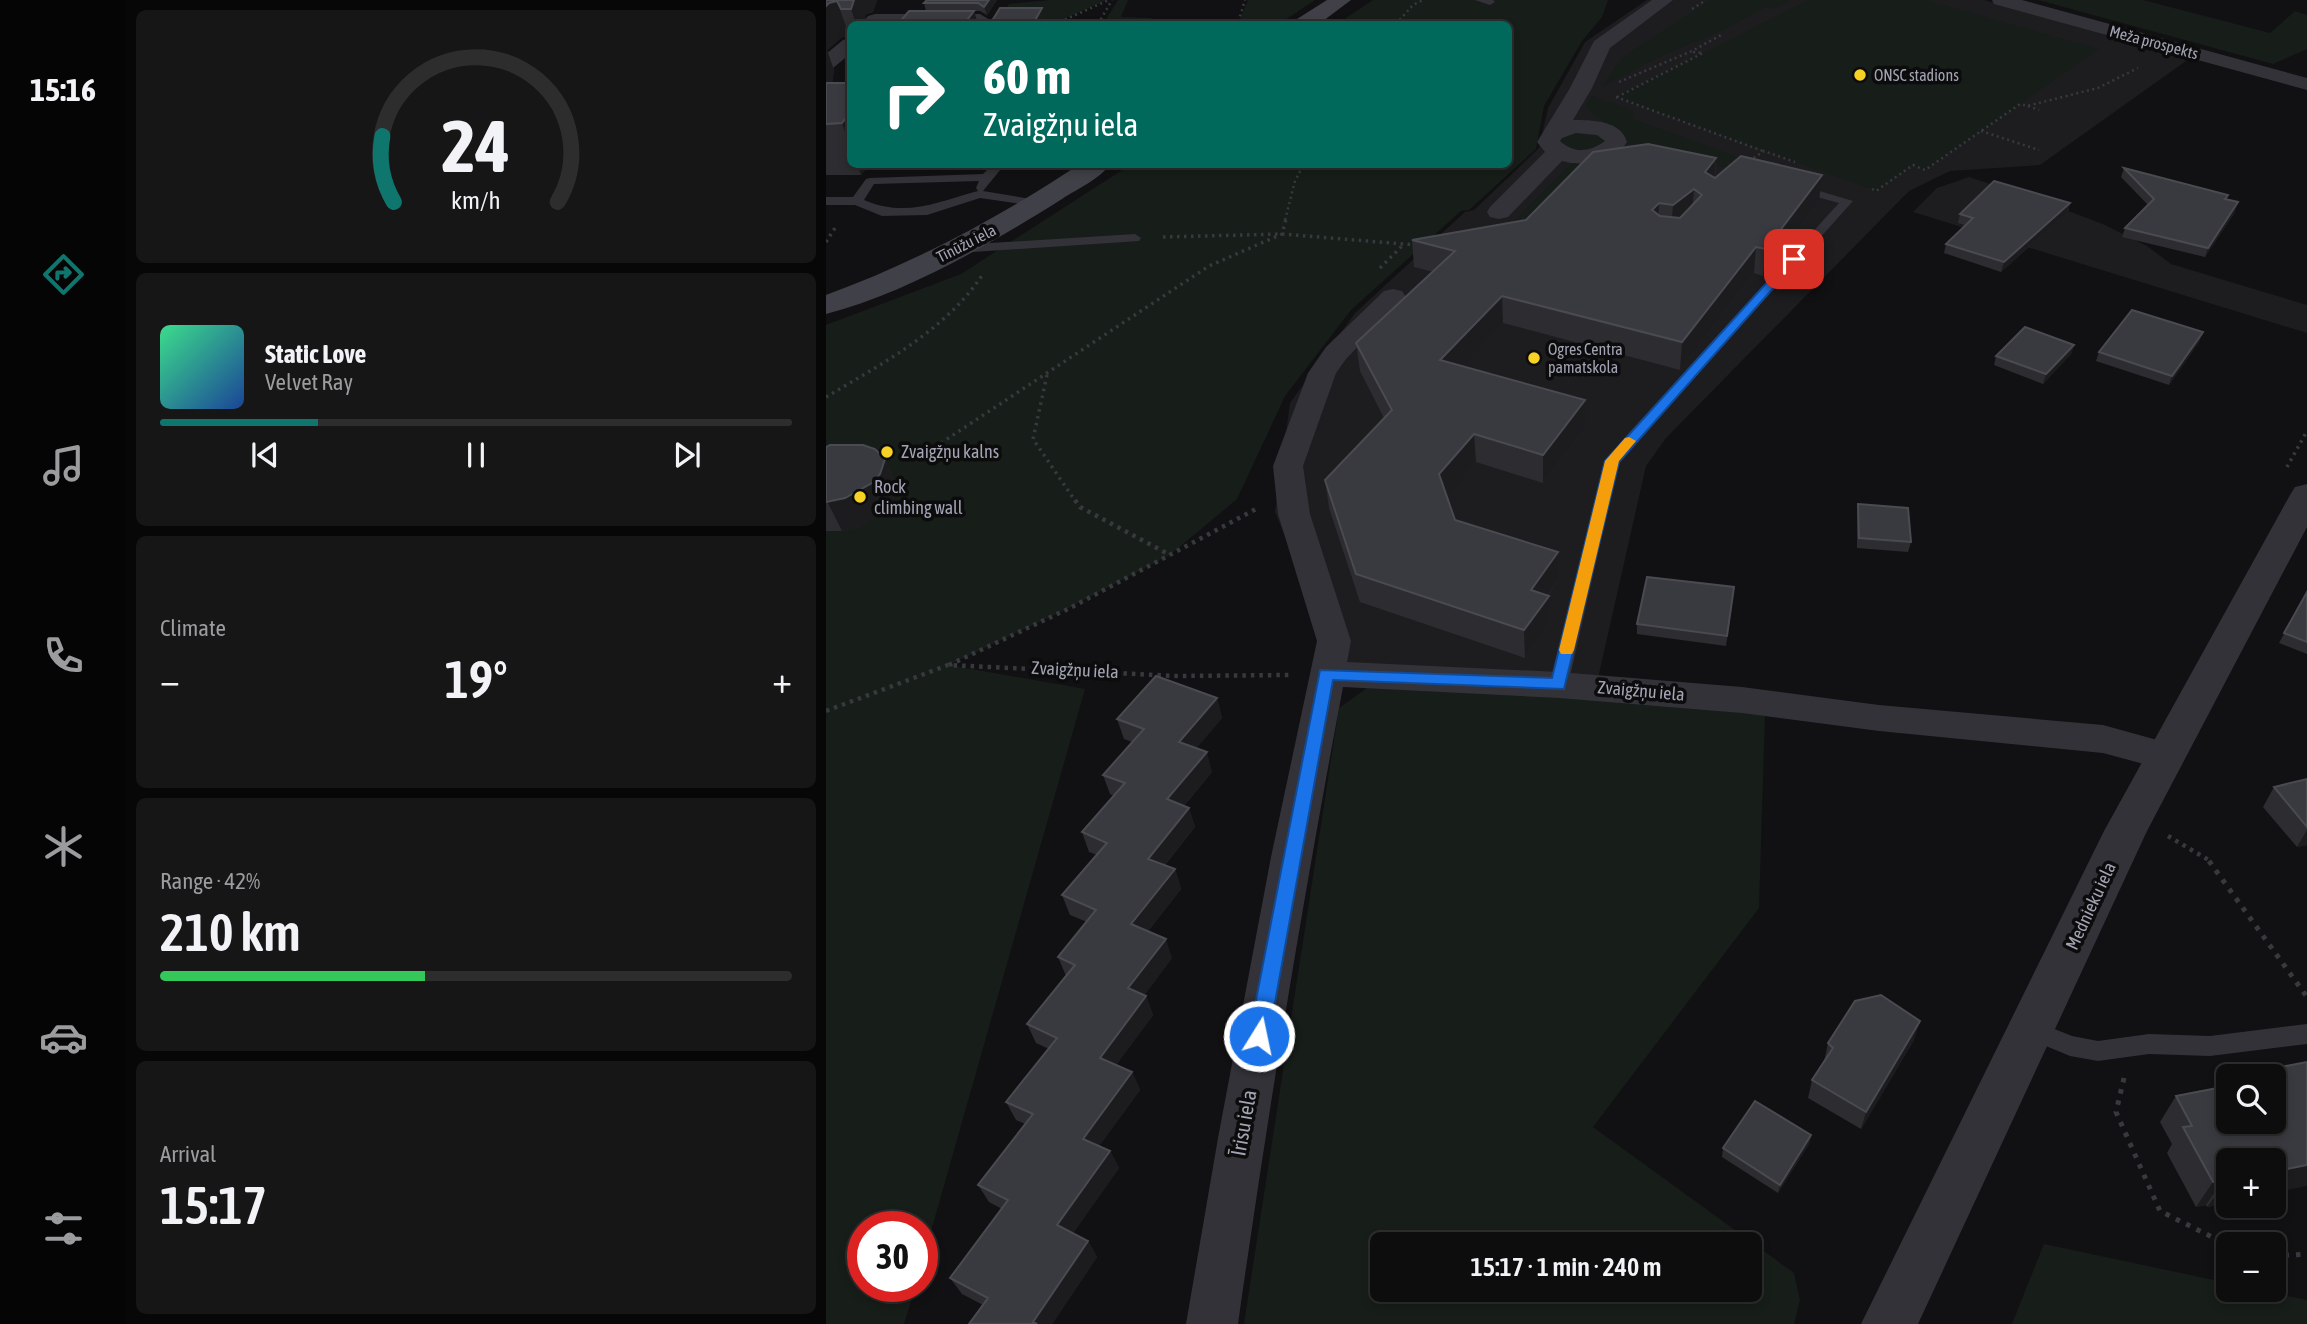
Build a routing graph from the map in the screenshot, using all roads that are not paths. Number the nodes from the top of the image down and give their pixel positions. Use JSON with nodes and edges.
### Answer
{"nodes":[{"id":1,"x":894,"y":0,"type":"edge"},
{"id":2,"x":1341,"y":0,"type":"edge"},
{"id":3,"x":1664,"y":0,"type":"edge"},
{"id":4,"x":2001,"y":0,"type":"edge"},
{"id":5,"x":980,"y":20,"type":"dead end"},
{"id":6,"x":873,"y":21,"type":"edge"},
{"id":7,"x":926,"y":21,"type":"edge"},
{"id":8,"x":1310,"y":21,"type":"edge"},
{"id":9,"x":847,"y":46,"type":"edge"},
{"id":10,"x":826,"y":64,"type":"edge"},
{"id":11,"x":2307,"y":84,"type":"edge"},
{"id":12,"x":1572,"y":103,"type":"junction"},
{"id":13,"x":1590,"y":126,"type":"junction"},
{"id":14,"x":1556,"y":142,"type":"junction"},
{"id":15,"x":996,"y":168,"type":"edge"},
{"id":16,"x":1092,"y":168,"type":"edge"},
{"id":17,"x":986,"y":177,"type":"junction"},
{"id":18,"x":1784,"y":185,"type":"edge"},
{"id":19,"x":979,"y":194,"type":"junction"},
{"id":20,"x":826,"y":201,"type":"edge"},
{"id":21,"x":857,"y":201,"type":"junction"},
{"id":22,"x":1039,"y":204,"type":"junction"},
{"id":23,"x":1499,"y":212,"type":"dead end"},
{"id":24,"x":1135,"y":238,"type":"road end"},
{"id":25,"x":958,"y":249,"type":"junction"},
{"id":26,"x":1393,"y":297,"type":"dead end"},
{"id":27,"x":826,"y":305,"type":"edge"},
{"id":28,"x":2307,"y":495,"type":"edge"},
{"id":29,"x":1326,"y":674,"type":"junction"},
{"id":30,"x":1559,"y":684,"type":"junction"},
{"id":31,"x":2166,"y":755,"type":"junction"},
{"id":32,"x":2032,"y":1030,"type":"junction"},
{"id":33,"x":2307,"y":1034,"type":"edge"},
{"id":34,"x":1212,"y":1324,"type":"edge"},
{"id":35,"x":1889,"y":1324,"type":"edge"}],
"edges":[{"from":1,"to":6,"type":"street"},
{"from":2,"to":8,"type":"main road"},
{"from":3,"to":12,"type":"street"},
{"from":4,"to":11,"type":"street","name":"Meža prospekts"},
{"from":5,"to":7,"type":"street"},
{"from":9,"to":10,"type":"street"},
{"from":12,"to":13,"type":"street"},
{"from":12,"to":14,"type":"street"},
{"from":13,"to":14,"type":"street"},
{"from":13,"to":14,"type":"street"},
{"from":14,"to":23,"type":"street"},
{"from":15,"to":17,"type":"lane"},
{"from":16,"to":22,"type":"main road","name":"Tīnūžu iela"},
{"from":17,"to":19,"type":"lane"},
{"from":17,"to":21,"type":"lane"},
{"from":18,"to":30,"type":"lane"},
{"from":19,"to":21,"type":"lane"},
{"from":19,"to":22,"type":"lane"},
{"from":20,"to":21,"type":"lane"},
{"from":22,"to":25,"type":"main road","name":"Tīnūžu iela"},
{"from":24,"to":25,"type":"lane"},
{"from":25,"to":27,"type":"main road","name":"Tīnūžu iela"},
{"from":26,"to":29,"type":"street","name":"Īrisu iela"},
{"from":28,"to":31,"type":"street","name":"Mednieku iela"},
{"from":29,"to":30,"type":"street","name":"Zvaigžņu iela"},
{"from":29,"to":34,"type":"street","name":"Īrisu iela"},
{"from":30,"to":31,"type":"street","name":"Zvaigžņu iela"},
{"from":31,"to":32,"type":"street","name":"Mednieku iela"},
{"from":32,"to":33,"type":"lane"},
{"from":32,"to":35,"type":"street","name":"Mednieku iela"}]}
